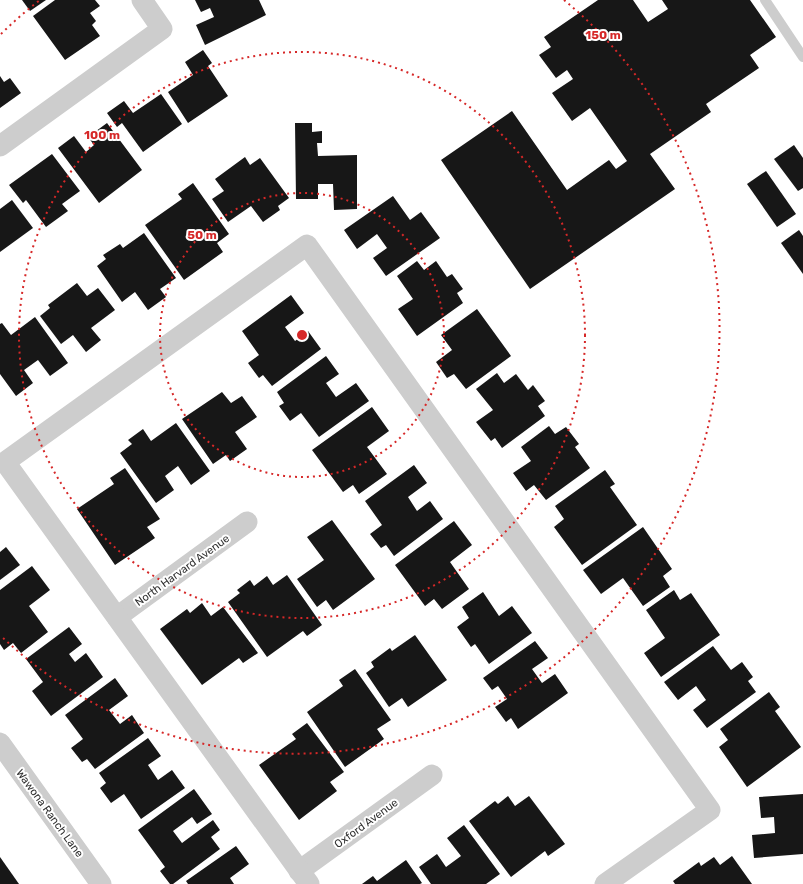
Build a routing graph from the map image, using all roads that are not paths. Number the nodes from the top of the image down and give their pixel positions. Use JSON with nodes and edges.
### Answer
{"nodes":[{"id":1,"x":142,"y":0,"type":"edge"},
{"id":2,"x":765,"y":0,"type":"edge"},
{"id":3,"x":803,"y":57,"type":"edge"},
{"id":4,"x":0,"y":146,"type":"edge"},
{"id":5,"x":248,"y":522,"type":"dead end"},
{"id":6,"x":117,"y":617,"type":"junction"},
{"id":7,"x":0,"y":743,"type":"edge"},
{"id":8,"x":432,"y":775,"type":"dead end"},
{"id":9,"x":304,"y":877,"type":"edge"},
{"id":10,"x":101,"y":884,"type":"edge"},
{"id":11,"x":606,"y":884,"type":"edge"}],
"edges":[{"from":1,"to":4,"type":"street"},
{"from":2,"to":3,"type":"lane"},
{"from":5,"to":6,"type":"street","name":"North Harvard Avenue"},
{"from":6,"to":9,"type":"street"},
{"from":6,"to":11,"type":"street"},
{"from":7,"to":10,"type":"street","name":"Wawona Ranch Lane"},
{"from":8,"to":9,"type":"street","name":"Oxford Avenue"}]}
